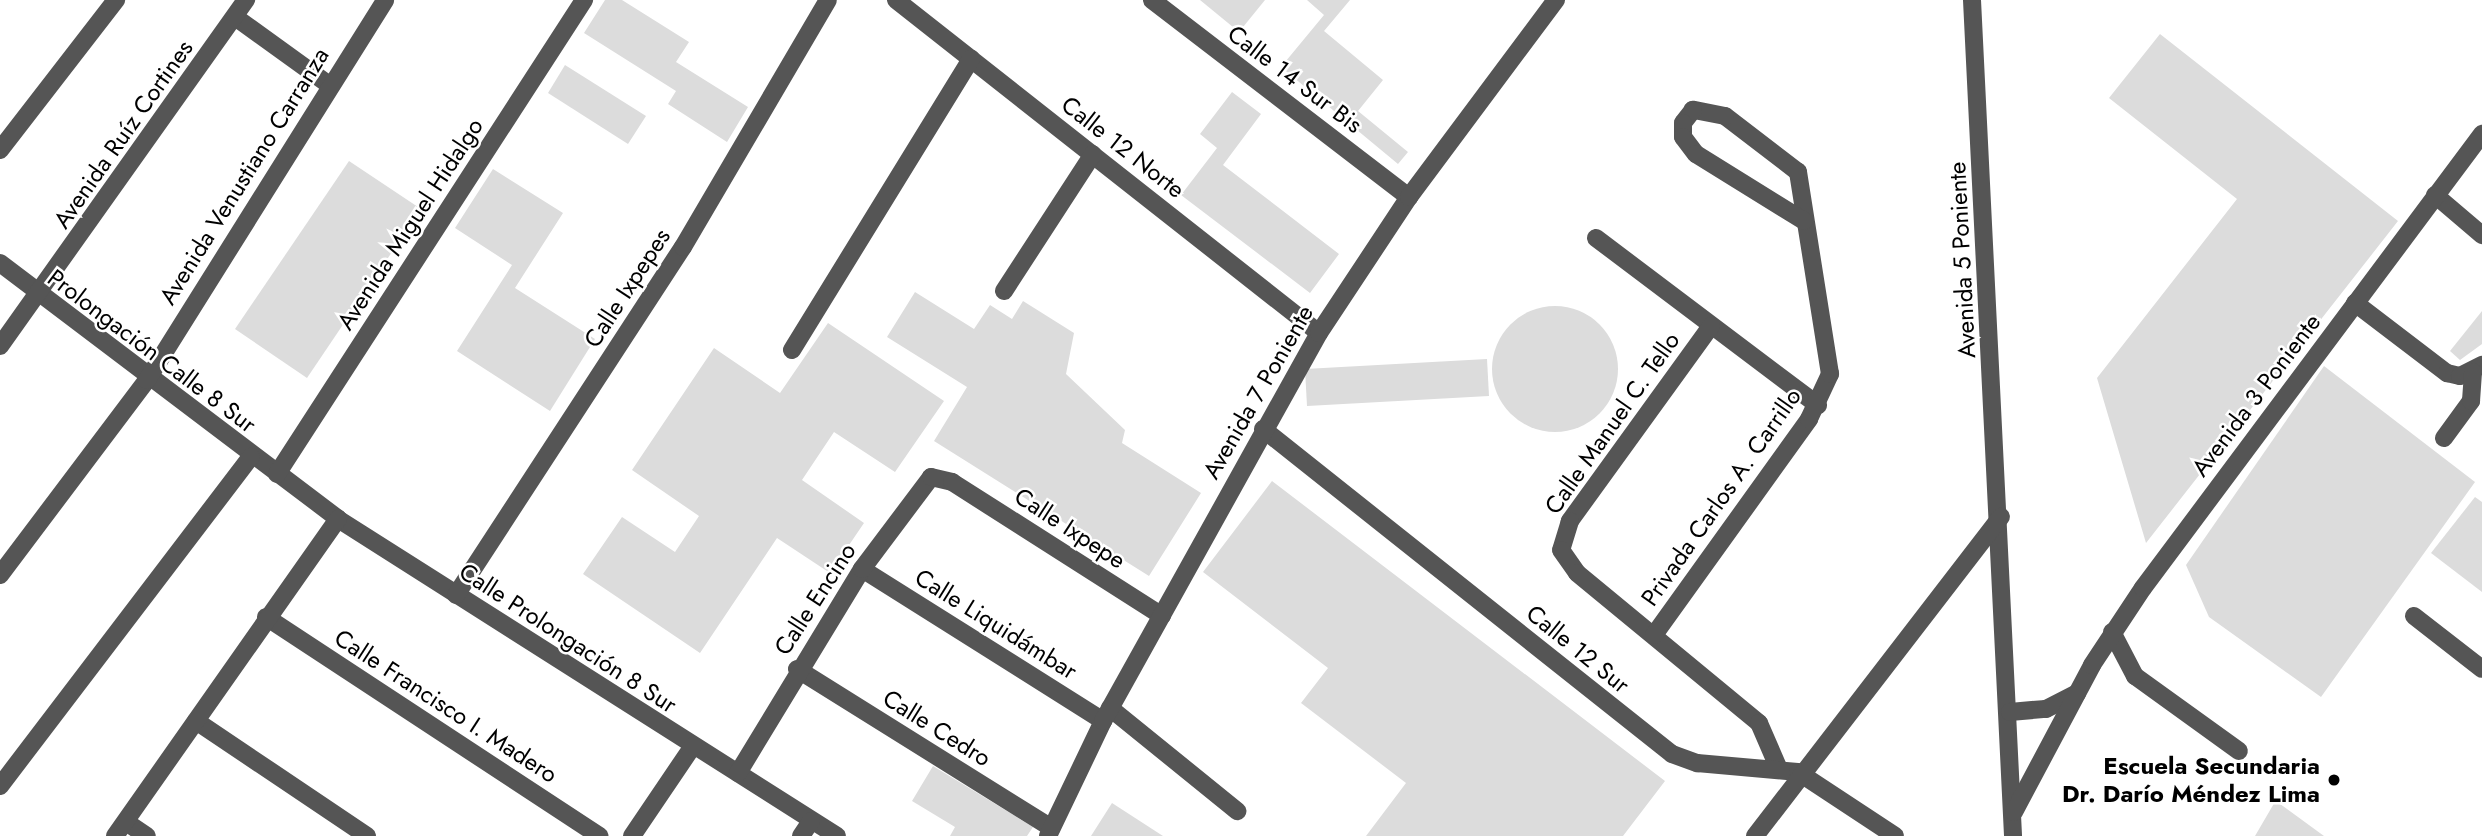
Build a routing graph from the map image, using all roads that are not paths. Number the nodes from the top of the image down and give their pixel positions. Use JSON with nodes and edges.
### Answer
{"nodes":[{"id":1,"x":116,"y":0,"type":"edge"},
{"id":2,"x":247,"y":0,"type":"edge"},
{"id":3,"x":385,"y":0,"type":"edge"},
{"id":4,"x":584,"y":0,"type":"edge"},
{"id":5,"x":828,"y":0,"type":"edge"},
{"id":6,"x":896,"y":0,"type":"edge"},
{"id":7,"x":1152,"y":0,"type":"edge"},
{"id":8,"x":1556,"y":0,"type":"edge"},
{"id":9,"x":1972,"y":0,"type":"edge"},
{"id":10,"x":234,"y":17,"type":"junction"},
{"id":11,"x":971,"y":59,"type":"junction"},
{"id":12,"x":328,"y":84,"type":"junction"},
{"id":13,"x":2482,"y":134,"type":"edge"},
{"id":14,"x":0,"y":150,"type":"edge"},
{"id":15,"x":1093,"y":154,"type":"junction"},
{"id":16,"x":2435,"y":195,"type":"junction"},
{"id":17,"x":1409,"y":197,"type":"junction"},
{"id":18,"x":1804,"y":221,"type":"junction"},
{"id":19,"x":2482,"y":234,"type":"edge"},
{"id":20,"x":1596,"y":238,"type":"dead end"},
{"id":21,"x":0,"y":263,"type":"edge"},
{"id":22,"x":1004,"y":291,"type":"dead end"},
{"id":23,"x":39,"y":296,"type":"junction"},
{"id":24,"x":2355,"y":303,"type":"junction"},
{"id":25,"x":1711,"y":326,"type":"junction"},
{"id":26,"x":1319,"y":333,"type":"junction"},
{"id":27,"x":0,"y":346,"type":"edge"},
{"id":28,"x":792,"y":351,"type":"dead end"},
{"id":29,"x":2478,"y":368,"type":"edge"},
{"id":30,"x":147,"y":380,"type":"junction"},
{"id":31,"x":1818,"y":405,"type":"junction"},
{"id":32,"x":1263,"y":429,"type":"junction"},
{"id":33,"x":2444,"y":438,"type":"dead end"},
{"id":34,"x":251,"y":457,"type":"junction"},
{"id":35,"x":277,"y":474,"type":"junction"},
{"id":36,"x":952,"y":481,"type":"joint"},
{"id":37,"x":2001,"y":517,"type":"junction"},
{"id":38,"x":338,"y":519,"type":"junction"},
{"id":39,"x":862,"y":569,"type":"junction"},
{"id":40,"x":0,"y":575,"type":"edge"},
{"id":41,"x":456,"y":595,"type":"junction"},
{"id":42,"x":1162,"y":615,"type":"junction"},
{"id":43,"x":2414,"y":616,"type":"dead end"},
{"id":44,"x":266,"y":617,"type":"junction"},
{"id":45,"x":2112,"y":632,"type":"junction"},
{"id":46,"x":1654,"y":635,"type":"junction"},
{"id":47,"x":2482,"y":668,"type":"edge"},
{"id":48,"x":797,"y":669,"type":"junction"},
{"id":49,"x":2077,"y":692,"type":"junction"},
{"id":50,"x":2010,"y":712,"type":"junction"},
{"id":51,"x":1107,"y":714,"type":"junction"},
{"id":52,"x":196,"y":721,"type":"junction"},
{"id":53,"x":693,"y":746,"type":"junction"},
{"id":54,"x":2239,"y":751,"type":"dead end"},
{"id":55,"x":1778,"y":767,"type":"junction"},
{"id":56,"x":1798,"y":772,"type":"junction"},
{"id":57,"x":738,"y":773,"type":"junction"},
{"id":58,"x":0,"y":786,"type":"edge"},
{"id":59,"x":1237,"y":811,"type":"dead end"},
{"id":60,"x":2014,"y":812,"type":"junction"},
{"id":61,"x":806,"y":828,"type":"edge"},
{"id":62,"x":121,"y":829,"type":"edge"},
{"id":63,"x":1050,"y":832,"type":"edge"},
{"id":64,"x":147,"y":836,"type":"edge"},
{"id":65,"x":367,"y":836,"type":"edge"},
{"id":66,"x":599,"y":836,"type":"edge"},
{"id":67,"x":632,"y":836,"type":"edge"},
{"id":68,"x":838,"y":836,"type":"edge"},
{"id":69,"x":1755,"y":836,"type":"edge"},
{"id":70,"x":1895,"y":836,"type":"edge"},
{"id":71,"x":2013,"y":836,"type":"edge"}],
"edges":[{"from":1,"to":14,"type":"street"},
{"from":2,"to":10,"type":"street","name":"Avenida Ruíz Cortines"},
{"from":3,"to":12,"type":"street","name":"Avenida Venustiano Carranza"},
{"from":4,"to":35,"type":"street","name":"Avenida Miguel Hidalgo"},
{"from":5,"to":41,"type":"street","name":"Calle Ixpepes"},
{"from":6,"to":11,"type":"street","name":"Calle 12 Norte"},
{"from":7,"to":17,"type":"street","name":"Calle 14 Sur Bis"},
{"from":8,"to":17,"type":"street","name":"Avenida 7 Poniente"},
{"from":9,"to":37,"type":"street","name":"Avenida 5 Poniente"},
{"from":10,"to":12,"type":"street"},
{"from":10,"to":23,"type":"street","name":"Avenida Ruíz Cortines"},
{"from":11,"to":15,"type":"street","name":"Calle 12 Norte"},
{"from":11,"to":28,"type":"street"},
{"from":12,"to":30,"type":"street","name":"Avenida Venustiano Carranza"},
{"from":13,"to":16,"type":"street","name":"Avenida 3 Poniente"},
{"from":15,"to":22,"type":"street"},
{"from":15,"to":26,"type":"street","name":"Calle 12 Norte"},
{"from":16,"to":19,"type":"street"},
{"from":16,"to":24,"type":"street","name":"Avenida 3 Poniente"},
{"from":17,"to":26,"type":"street","name":"Avenida 7 Poniente"},
{"from":18,"to":18,"type":"street","name":"Privada Carlos A. Carrillo"},
{"from":18,"to":31,"type":"street","name":"Privada Carlos A. Carrillo"},
{"from":20,"to":25,"type":"street"},
{"from":21,"to":23,"type":"street","name":"Prolongación Calle 8 Sur"},
{"from":23,"to":27,"type":"street","name":"Avenida Ruíz Cortines"},
{"from":23,"to":30,"type":"street","name":"Prolongación Calle 8 Sur"},
{"from":24,"to":29,"type":"street"},
{"from":24,"to":45,"type":"street","name":"Avenida 3 Poniente"},
{"from":25,"to":31,"type":"street"},
{"from":25,"to":46,"type":"street","name":"Calle Manuel C. Tello"},
{"from":26,"to":32,"type":"street","name":"Avenida 7 Poniente"},
{"from":29,"to":33,"type":"street"},
{"from":30,"to":34,"type":"street","name":"Prolongación Calle 8 Sur"},
{"from":30,"to":40,"type":"street","name":"Avenida Venustiano Carranza"},
{"from":31,"to":46,"type":"street","name":"Privada Carlos A. Carrillo"},
{"from":32,"to":42,"type":"street","name":"Avenida 7 Poniente"},
{"from":32,"to":55,"type":"street","name":"Calle 12 Sur"},
{"from":34,"to":35,"type":"street","name":"Prolongación Calle 8 Sur"},
{"from":34,"to":58,"type":"street"},
{"from":35,"to":38,"type":"street","name":"Calle Prolongación 8 Sur"},
{"from":36,"to":39,"type":"street","name":"Calle Encino"},
{"from":36,"to":42,"type":"street","name":"Calle Ixpepe"},
{"from":37,"to":50,"type":"street","name":"Avenida 5 Poniente"},
{"from":37,"to":56,"type":"street"},
{"from":38,"to":41,"type":"street","name":"Calle Prolongación 8 Sur"},
{"from":38,"to":44,"type":"street"},
{"from":39,"to":48,"type":"street","name":"Calle Encino"},
{"from":39,"to":51,"type":"street","name":"Calle Liquidámbar"},
{"from":41,"to":53,"type":"street","name":"Calle Prolongación 8 Sur"},
{"from":42,"to":51,"type":"street","name":"Avenida 7 Poniente"},
{"from":43,"to":47,"type":"street"},
{"from":44,"to":52,"type":"street"},
{"from":44,"to":66,"type":"street","name":"Calle Francisco I. Madero"},
{"from":45,"to":49,"type":"street","name":"Avenida 3 Poniente"},
{"from":45,"to":54,"type":"street"},
{"from":46,"to":55,"type":"street"},
{"from":48,"to":57,"type":"street","name":"Calle Encino"},
{"from":48,"to":63,"type":"street","name":"Calle Cedro"},
{"from":49,"to":50,"type":"street"},
{"from":49,"to":60,"type":"street","name":"Avenida 3 Poniente"},
{"from":50,"to":60,"type":"street","name":"Avenida 5 Poniente"},
{"from":51,"to":59,"type":"street","name":"Calle Liquidámbar"},
{"from":51,"to":63,"type":"street","name":"Avenida 7 Poniente"},
{"from":52,"to":62,"type":"street"},
{"from":52,"to":65,"type":"street"},
{"from":53,"to":57,"type":"street","name":"Calle Prolongación 8 Sur"},
{"from":53,"to":67,"type":"street"},
{"from":55,"to":56,"type":"street","name":"Calle 12 Sur"},
{"from":56,"to":69,"type":"street"},
{"from":56,"to":70,"type":"street","name":"Calle 12 Sur"},
{"from":57,"to":61,"type":"street","name":"Calle Prolongación 8 Sur"},
{"from":60,"to":71,"type":"street","name":"Avenida 5 Poniente"},
{"from":61,"to":68,"type":"street","name":"Calle Prolongación 8 Sur"},
{"from":62,"to":64,"type":"street"}]}
